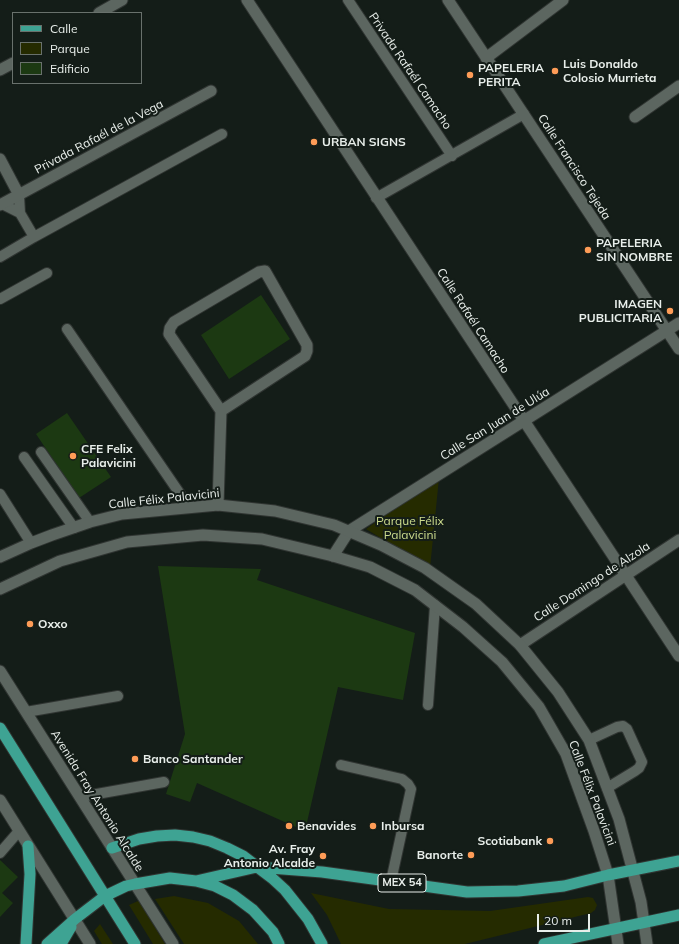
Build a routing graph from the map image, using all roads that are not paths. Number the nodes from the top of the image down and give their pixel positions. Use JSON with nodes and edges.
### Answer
{"nodes":[{"id":1,"x":122,"y":0,"type":"edge"},
{"id":2,"x":247,"y":0,"type":"edge"},
{"id":3,"x":348,"y":0,"type":"edge"},
{"id":4,"x":448,"y":0,"type":"edge"},
{"id":5,"x":563,"y":0,"type":"edge"},
{"id":6,"x":101,"y":12,"type":"edge"},
{"id":7,"x":486,"y":58,"type":"junction"},
{"id":8,"x":12,"y":64,"type":"edge"},
{"id":9,"x":0,"y":70,"type":"edge"},
{"id":10,"x":679,"y":86,"type":"edge"},
{"id":11,"x":211,"y":91,"type":"dead end"},
{"id":12,"x":524,"y":114,"type":"junction"},
{"id":13,"x":635,"y":117,"type":"dead end"},
{"id":14,"x":222,"y":134,"type":"dead end"},
{"id":15,"x":452,"y":156,"type":"junction"},
{"id":16,"x":0,"y":159,"type":"edge"},
{"id":17,"x":20,"y":195,"type":"junction"},
{"id":18,"x":376,"y":198,"type":"junction"},
{"id":19,"x":1,"y":204,"type":"edge"},
{"id":20,"x":20,"y":213,"type":"junction"},
{"id":21,"x":34,"y":237,"type":"junction"},
{"id":22,"x":0,"y":257,"type":"edge"},
{"id":23,"x":47,"y":273,"type":"dead end"},
{"id":24,"x":0,"y":299,"type":"edge"},
{"id":25,"x":679,"y":323,"type":"edge"},
{"id":26,"x":67,"y":329,"type":"dead end"},
{"id":27,"x":667,"y":331,"type":"junction"},
{"id":28,"x":679,"y":349,"type":"edge"},
{"id":29,"x":221,"y":411,"type":"junction"},
{"id":30,"x":524,"y":421,"type":"junction"},
{"id":31,"x":41,"y":452,"type":"dead end"},
{"id":32,"x":24,"y":457,"type":"dead end"},
{"id":33,"x":0,"y":494,"type":"edge"},
{"id":34,"x":218,"y":505,"type":"junction"},
{"id":35,"x":189,"y":507,"type":"junction"},
{"id":36,"x":90,"y":522,"type":"junction"},
{"id":37,"x":74,"y":528,"type":"junction"},
{"id":38,"x":349,"y":531,"type":"junction"},
{"id":39,"x":679,"y":540,"type":"edge"},
{"id":40,"x":31,"y":542,"type":"junction"},
{"id":41,"x":333,"y":556,"type":"junction"},
{"id":42,"x":0,"y":558,"type":"edge"},
{"id":43,"x":626,"y":575,"type":"junction"},
{"id":44,"x":0,"y":589,"type":"edge"},
{"id":45,"x":435,"y":605,"type":"junction"},
{"id":46,"x":520,"y":645,"type":"junction"},
{"id":47,"x":679,"y":656,"type":"edge"},
{"id":48,"x":0,"y":671,"type":"edge"},
{"id":49,"x":118,"y":696,"type":"dead end"},
{"id":50,"x":428,"y":705,"type":"dead end"},
{"id":51,"x":26,"y":712,"type":"junction"},
{"id":52,"x":0,"y":728,"type":"edge"},
{"id":53,"x":589,"y":740,"type":"junction"},
{"id":54,"x":340,"y":765,"type":"dead end"},
{"id":55,"x":164,"y":782,"type":"dead end"},
{"id":56,"x":608,"y":788,"type":"junction"},
{"id":57,"x":80,"y":797,"type":"junction"},
{"id":58,"x":0,"y":800,"type":"edge"},
{"id":59,"x":19,"y":830,"type":"junction"},
{"id":60,"x":28,"y":846,"type":"junction"},
{"id":61,"x":112,"y":848,"type":"junction"},
{"id":62,"x":0,"y":853,"type":"edge"},
{"id":63,"x":679,"y":861,"type":"edge"},
{"id":64,"x":257,"y":867,"type":"junction"},
{"id":65,"x":633,"y":871,"type":"junction"},
{"id":66,"x":608,"y":875,"type":"junction"},
{"id":67,"x":196,"y":881,"type":"junction"},
{"id":68,"x":391,"y":882,"type":"junction"},
{"id":69,"x":135,"y":884,"type":"junction"},
{"id":70,"x":105,"y":896,"type":"junction"},
{"id":71,"x":679,"y":915,"type":"edge"},
{"id":72,"x":75,"y":919,"type":"junction"},
{"id":73,"x":644,"y":923,"type":"junction"},
{"id":74,"x":616,"y":928,"type":"junction"},
{"id":75,"x":26,"y":944,"type":"edge"},
{"id":76,"x":47,"y":944,"type":"edge"},
{"id":77,"x":61,"y":944,"type":"edge"},
{"id":78,"x":90,"y":944,"type":"edge"},
{"id":79,"x":135,"y":944,"type":"edge"},
{"id":80,"x":173,"y":944,"type":"edge"},
{"id":81,"x":279,"y":944,"type":"edge"},
{"id":82,"x":322,"y":944,"type":"edge"},
{"id":83,"x":544,"y":944,"type":"edge"},
{"id":84,"x":618,"y":944,"type":"edge"},
{"id":85,"x":647,"y":944,"type":"edge"}],
"edges":[{"from":1,"to":6,"type":"street"},
{"from":2,"to":18,"type":"street","name":"Calle Rafaél Camacho"},
{"from":3,"to":15,"type":"lane","name":"Privada Rafaél Camacho"},
{"from":4,"to":7,"type":"street","name":"Calle Francisco Tejeda"},
{"from":5,"to":7,"type":"street"},
{"from":7,"to":12,"type":"street","name":"Calle Francisco Tejeda"},
{"from":8,"to":9,"type":"street"},
{"from":10,"to":13,"type":"street"},
{"from":11,"to":17,"type":"street","name":"Privada Rafaél de la Vega"},
{"from":12,"to":15,"type":"lane"},
{"from":12,"to":27,"type":"street","name":"Calle Francisco Tejeda"},
{"from":14,"to":21,"type":"lane"},
{"from":15,"to":18,"type":"lane"},
{"from":16,"to":17,"type":"street"},
{"from":17,"to":19,"type":"street","name":"Privada Rafaél de la Vega"},
{"from":17,"to":20,"type":"lane"},
{"from":18,"to":30,"type":"street","name":"Calle Rafaél Camacho"},
{"from":19,"to":20,"type":"lane"},
{"from":20,"to":21,"type":"lane"},
{"from":21,"to":22,"type":"lane"},
{"from":23,"to":24,"type":"lane"},
{"from":25,"to":27,"type":"street","name":"Calle San Juan de Ulúa"},
{"from":26,"to":35,"type":"lane"},
{"from":27,"to":28,"type":"street","name":"Calle Francisco Tejeda"},
{"from":27,"to":30,"type":"street","name":"Calle San Juan de Ulúa"},
{"from":29,"to":29,"type":"street"},
{"from":29,"to":34,"type":"street"},
{"from":30,"to":38,"type":"street","name":"Calle San Juan de Ulúa"},
{"from":30,"to":43,"type":"street","name":"Calle Rafaél Camacho"},
{"from":31,"to":36,"type":"lane"},
{"from":32,"to":37,"type":"lane"},
{"from":33,"to":40,"type":"lane"},
{"from":34,"to":35,"type":"street","name":"Calle Félix Palavicini"},
{"from":34,"to":38,"type":"street","name":"Calle Félix Palavicini"},
{"from":35,"to":36,"type":"street","name":"Calle Félix Palavicini"},
{"from":36,"to":37,"type":"street","name":"Calle Félix Palavicini"},
{"from":37,"to":40,"type":"street","name":"Calle Félix Palavicini"},
{"from":38,"to":41,"type":"street","name":"Calle San Juan de Ulúa"},
{"from":38,"to":46,"type":"street","name":"Calle Félix Palavicini"},
{"from":39,"to":43,"type":"street","name":"Calle Domingo de Alzola"},
{"from":40,"to":42,"type":"street","name":"Calle Félix Palavicini"},
{"from":41,"to":44,"type":"street","name":"Calle Félix Palavicini"},
{"from":41,"to":45,"type":"street","name":"Calle Félix Palavicini"},
{"from":43,"to":46,"type":"street","name":"Calle Domingo de Alzola"},
{"from":43,"to":47,"type":"street","name":"Calle Rafaél Camacho"},
{"from":45,"to":50,"type":"lane"},
{"from":45,"to":66,"type":"street","name":"Calle Félix Palavicini"},
{"from":46,"to":53,"type":"street","name":"Calle Félix Palavicini"},
{"from":48,"to":51,"type":"street","name":"Avenida Fray Antonio Alcalde"},
{"from":49,"to":51,"type":"lane"},
{"from":51,"to":57,"type":"street","name":"Avenida Fray Antonio Alcalde"},
{"from":52,"to":70,"type":"main road"},
{"from":53,"to":56,"type":"street","name":"Calle Félix Palavicini"},
{"from":53,"to":56,"type":"lane"},
{"from":54,"to":68,"type":"lane"},
{"from":55,"to":57,"type":"lane"},
{"from":56,"to":65,"type":"street","name":"Calle Félix Palavicini"},
{"from":57,"to":61,"type":"street","name":"Avenida Fray Antonio Alcalde"},
{"from":58,"to":59,"type":"street"},
{"from":59,"to":60,"type":"street"},
{"from":59,"to":62,"type":"lane"},
{"from":60,"to":72,"type":"street"},
{"from":60,"to":75,"type":"main road"},
{"from":61,"to":64,"type":"main road"},
{"from":61,"to":69,"type":"street","name":"Avenida Fray Antonio Alcalde"},
{"from":63,"to":65,"type":"main road","number":"MEX 54"},
{"from":64,"to":67,"type":"main road","number":"MEX 54"},
{"from":64,"to":68,"type":"main road","number":"MEX 54"},
{"from":64,"to":82,"type":"main road"},
{"from":65,"to":66,"type":"main road","number":"MEX 54"},
{"from":65,"to":73,"type":"street","name":"Calle Félix Palavicini"},
{"from":66,"to":68,"type":"main road","number":"MEX 54"},
{"from":66,"to":74,"type":"street","name":"Calle Félix Palavicini"},
{"from":67,"to":69,"type":"main road","number":"MEX 54"},
{"from":67,"to":81,"type":"main road","number":"MEX 54"},
{"from":69,"to":70,"type":"main road","number":"MEX 54"},
{"from":69,"to":80,"type":"street","name":"Avenida Fray Antonio Alcalde"},
{"from":70,"to":72,"type":"main road","number":"MEX 54"},
{"from":70,"to":79,"type":"main road"},
{"from":71,"to":73,"type":"main road"},
{"from":72,"to":76,"type":"main road"},
{"from":72,"to":77,"type":"main road","number":"MEX 54"},
{"from":72,"to":78,"type":"street"},
{"from":73,"to":74,"type":"main road"},
{"from":73,"to":85,"type":"street","name":"Calle Félix Palavicini"},
{"from":74,"to":83,"type":"main road"},
{"from":74,"to":84,"type":"street","name":"Calle Félix Palavicini"}]}
